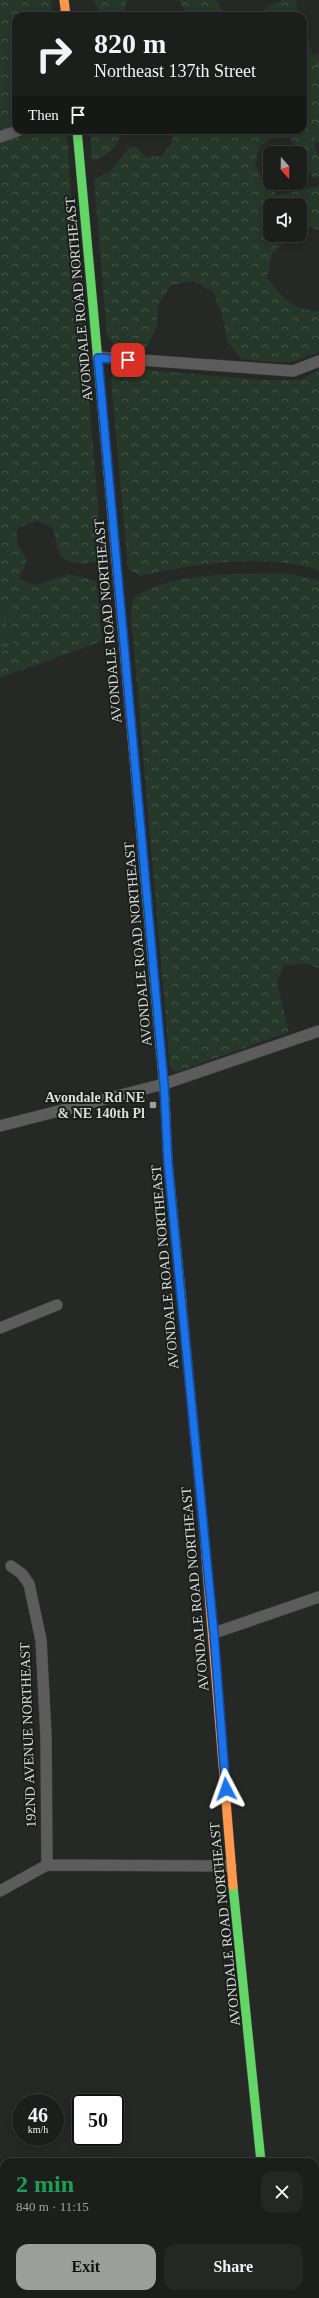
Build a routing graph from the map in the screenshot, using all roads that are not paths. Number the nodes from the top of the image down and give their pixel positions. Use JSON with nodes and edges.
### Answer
{"nodes":[{"id":1,"x":64,"y":0,"type":"edge"},
{"id":2,"x":66,"y":12,"type":"edge"},
{"id":3,"x":12,"y":133,"type":"edge"},
{"id":4,"x":77,"y":134,"type":"edge"},
{"id":5,"x":0,"y":137,"type":"edge"},
{"id":6,"x":98,"y":358,"type":"junction"},
{"id":7,"x":319,"y":361,"type":"edge"},
{"id":8,"x":319,"y":1031,"type":"edge"},
{"id":9,"x":164,"y":1084,"type":"junction"},
{"id":10,"x":0,"y":1126,"type":"edge"},
{"id":11,"x":57,"y":1305,"type":"dead end"},
{"id":12,"x":0,"y":1328,"type":"edge"},
{"id":13,"x":11,"y":1566,"type":"dead end"},
{"id":14,"x":319,"y":1597,"type":"edge"},
{"id":15,"x":214,"y":1634,"type":"junction"},
{"id":16,"x":47,"y":1865,"type":"junction"},
{"id":17,"x":232,"y":1866,"type":"junction"},
{"id":18,"x":0,"y":1891,"type":"edge"},
{"id":19,"x":261,"y":2158,"type":"edge"}],
"edges":[{"from":1,"to":2,"type":"main road"},
{"from":3,"to":5,"type":"street"},
{"from":4,"to":6,"type":"main road","name":"AVONDALE ROAD NORTHEAST"},
{"from":6,"to":7,"type":"street"},
{"from":6,"to":9,"type":"main road","name":"AVONDALE ROAD NORTHEAST"},
{"from":8,"to":9,"type":"street"},
{"from":9,"to":10,"type":"street"},
{"from":9,"to":15,"type":"main road","name":"AVONDALE ROAD NORTHEAST"},
{"from":11,"to":12,"type":"street"},
{"from":13,"to":16,"type":"street","name":"192ND AVENUE NORTHEAST"},
{"from":14,"to":15,"type":"street"},
{"from":15,"to":17,"type":"main road","name":"AVONDALE ROAD NORTHEAST"},
{"from":16,"to":17,"type":"street"},
{"from":16,"to":18,"type":"street"},
{"from":17,"to":19,"type":"main road","name":"AVONDALE ROAD NORTHEAST"}]}
